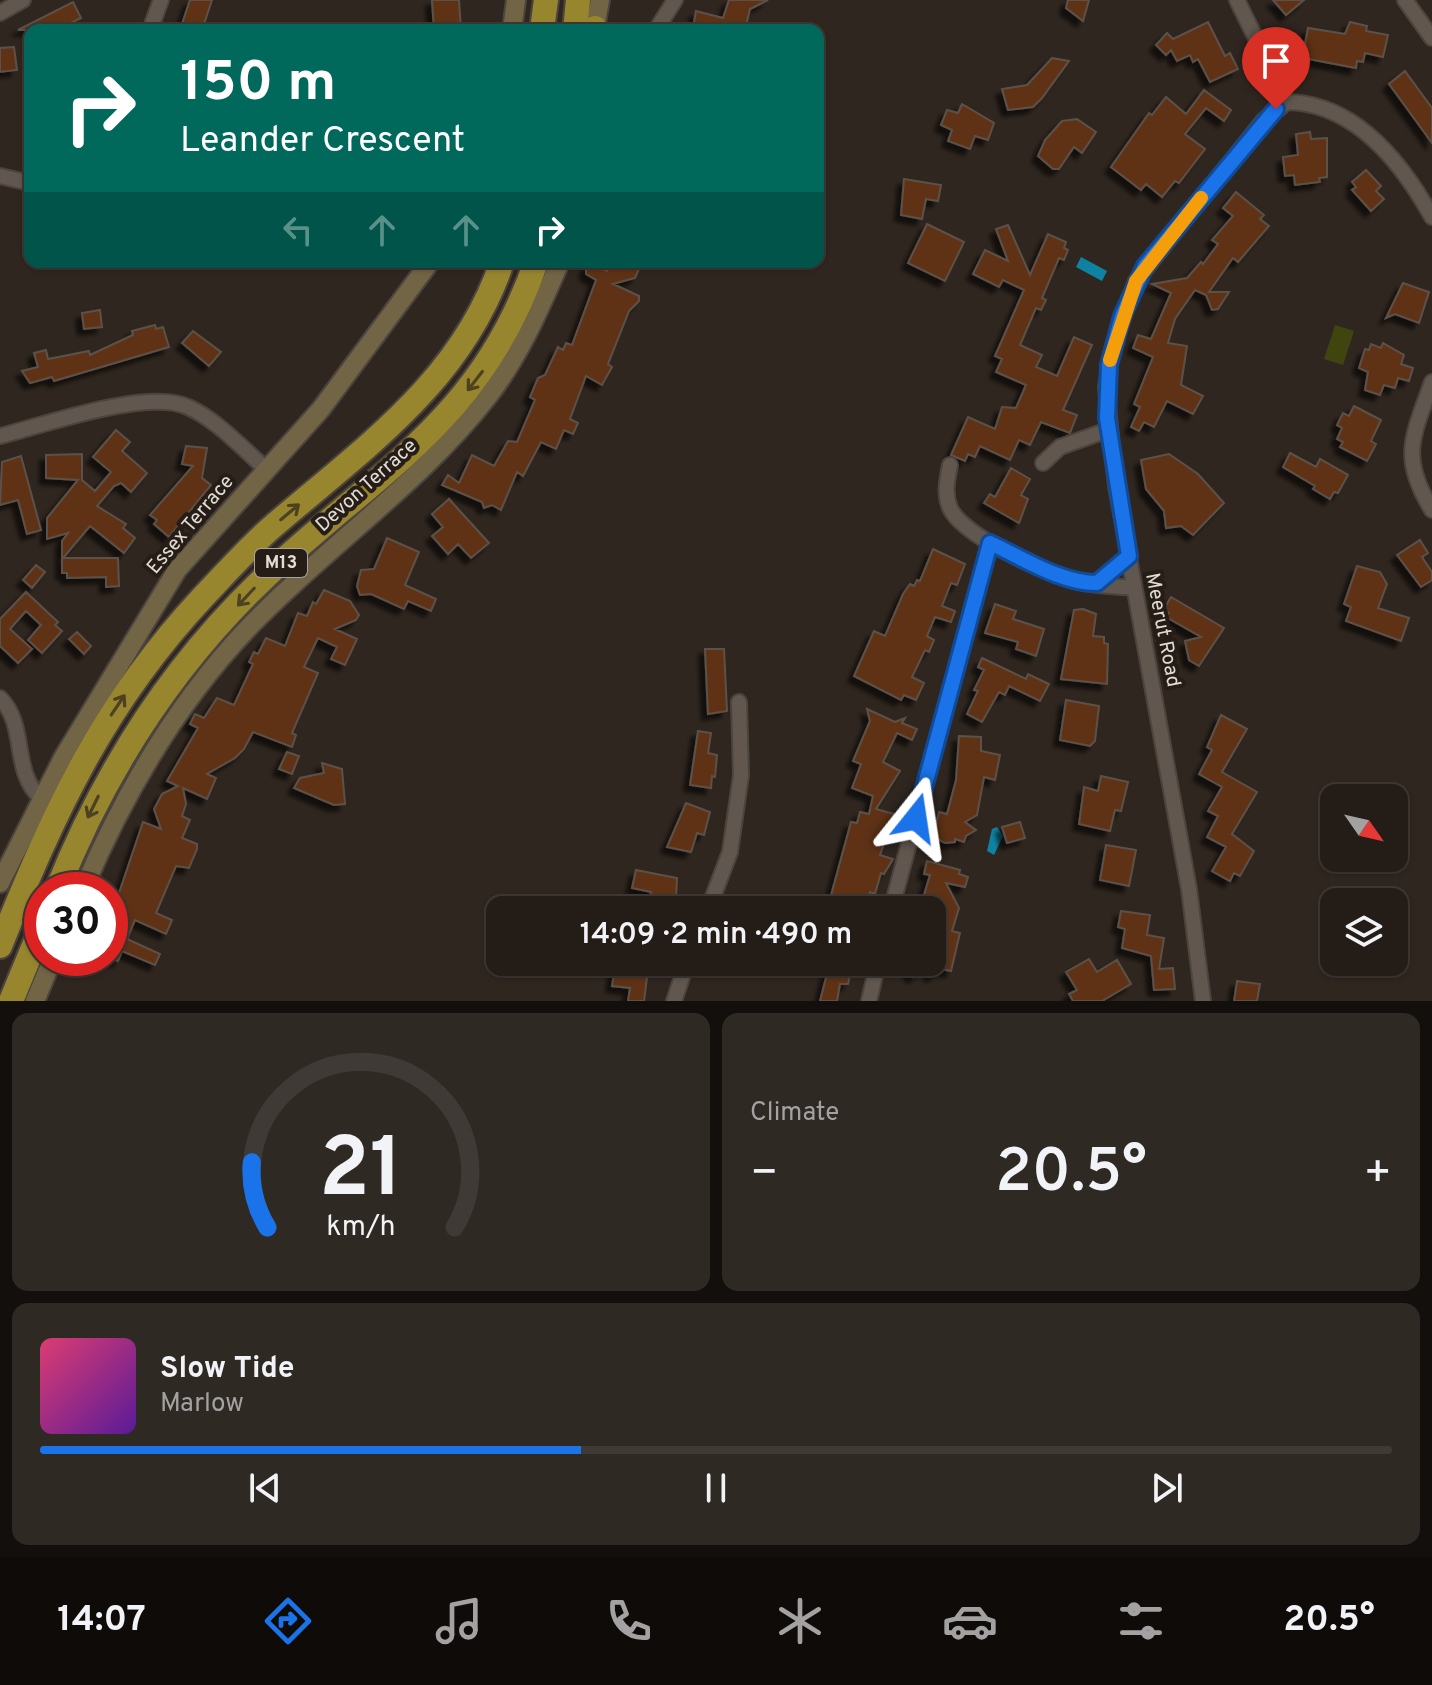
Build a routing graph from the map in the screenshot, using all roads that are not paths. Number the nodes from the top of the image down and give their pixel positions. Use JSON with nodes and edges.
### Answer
{"nodes":[{"id":1,"x":23,"y":0,"type":"edge"},
{"id":2,"x":161,"y":0,"type":"edge"},
{"id":3,"x":516,"y":0,"type":"edge"},
{"id":4,"x":546,"y":0,"type":"edge"},
{"id":5,"x":578,"y":0,"type":"edge"},
{"id":6,"x":600,"y":0,"type":"edge"},
{"id":7,"x":675,"y":0,"type":"edge"},
{"id":8,"x":1237,"y":0,"type":"edge"},
{"id":9,"x":1405,"y":0,"type":"edge"},
{"id":10,"x":0,"y":13,"type":"edge"},
{"id":11,"x":152,"y":24,"type":"edge"},
{"id":12,"x":513,"y":24,"type":"edge"},
{"id":13,"x":543,"y":24,"type":"edge"},
{"id":14,"x":588,"y":24,"type":"edge"},
{"id":15,"x":593,"y":24,"type":"edge"},
{"id":16,"x":660,"y":24,"type":"edge"},
{"id":17,"x":1432,"y":38,"type":"edge"},
{"id":18,"x":1287,"y":102,"type":"junction"},
{"id":19,"x":0,"y":176,"type":"edge"},
{"id":20,"x":24,"y":182,"type":"edge"},
{"id":21,"x":1432,"y":217,"type":"edge"},
{"id":22,"x":426,"y":268,"type":"edge"},
{"id":23,"x":499,"y":268,"type":"edge"},
{"id":24,"x":533,"y":268,"type":"edge"},
{"id":25,"x":542,"y":268,"type":"edge"},
{"id":26,"x":557,"y":268,"type":"edge"},
{"id":27,"x":496,"y":351,"type":"junction"},
{"id":28,"x":1432,"y":382,"type":"edge"},
{"id":29,"x":1108,"y":430,"type":"junction"},
{"id":30,"x":0,"y":436,"type":"edge"},
{"id":31,"x":1043,"y":463,"type":"dead end"},
{"id":32,"x":950,"y":465,"type":"dead end"},
{"id":33,"x":266,"y":469,"type":"junction"},
{"id":34,"x":1432,"y":510,"type":"edge"},
{"id":35,"x":990,"y":543,"type":"junction"},
{"id":36,"x":1129,"y":556,"type":"junction"},
{"id":37,"x":1097,"y":583,"type":"junction"},
{"id":38,"x":1134,"y":588,"type":"junction"},
{"id":39,"x":0,"y":698,"type":"edge"},
{"id":40,"x":739,"y":702,"type":"dead end"},
{"id":41,"x":41,"y":798,"type":"junction"},
{"id":42,"x":65,"y":872,"type":"edge"},
{"id":43,"x":91,"y":872,"type":"edge"},
{"id":44,"x":0,"y":883,"type":"edge"},
{"id":45,"x":713,"y":896,"type":"edge"},
{"id":46,"x":895,"y":896,"type":"edge"},
{"id":47,"x":0,"y":946,"type":"edge"},
{"id":48,"x":24,"y":970,"type":"edge"},
{"id":49,"x":45,"y":976,"type":"edge"},
{"id":50,"x":682,"y":976,"type":"edge"},
{"id":51,"x":875,"y":976,"type":"edge"},
{"id":52,"x":1200,"y":999,"type":"edge"},
{"id":53,"x":11,"y":1001,"type":"edge"},
{"id":54,"x":35,"y":1001,"type":"edge"},
{"id":55,"x":674,"y":1001,"type":"edge"},
{"id":56,"x":869,"y":1001,"type":"edge"}],
"edges":[{"from":1,"to":10,"type":"street"},
{"from":2,"to":11,"type":"street"},
{"from":3,"to":12,"type":"street"},
{"from":4,"to":13,"type":"highway"},
{"from":5,"to":14,"type":"highway"},
{"from":6,"to":15,"type":"street"},
{"from":7,"to":16,"type":"street"},
{"from":8,"to":18,"type":"street"},
{"from":9,"to":17,"type":"street"},
{"from":18,"to":21,"type":"street"},
{"from":18,"to":29,"type":"street","name":"Meerut Road"},
{"from":19,"to":20,"type":"street"},
{"from":22,"to":33,"type":"street","name":"Essex Terrace"},
{"from":47,"to":23,"type":"highway","number":"M13","one_way":true},
{"from":24,"to":27,"type":"highway","number":"M13"},
{"from":25,"to":27,"type":"highway"},
{"from":26,"to":43,"type":"street","name":"Devon Terrace"},
{"from":27,"to":42,"type":"highway","number":"M13","one_way":true},
{"from":28,"to":34,"type":"street"},
{"from":29,"to":31,"type":"street"},
{"from":29,"to":36,"type":"street","name":"Meerut Road"},
{"from":30,"to":33,"type":"street"},
{"from":32,"to":35,"type":"street"},
{"from":33,"to":41,"type":"street","name":"Essex Terrace"},
{"from":35,"to":37,"type":"street"},
{"from":35,"to":46,"type":"street"},
{"from":36,"to":37,"type":"street"},
{"from":36,"to":38,"type":"street","name":"Meerut Road"},
{"from":37,"to":38,"type":"street"},
{"from":38,"to":52,"type":"street","name":"Meerut Road"},
{"from":39,"to":41,"type":"street"},
{"from":40,"to":45,"type":"street"},
{"from":41,"to":44,"type":"street","name":"Essex Terrace"},
{"from":48,"to":53,"type":"highway"},
{"from":49,"to":54,"type":"street"},
{"from":50,"to":55,"type":"street"},
{"from":51,"to":56,"type":"street"}]}
